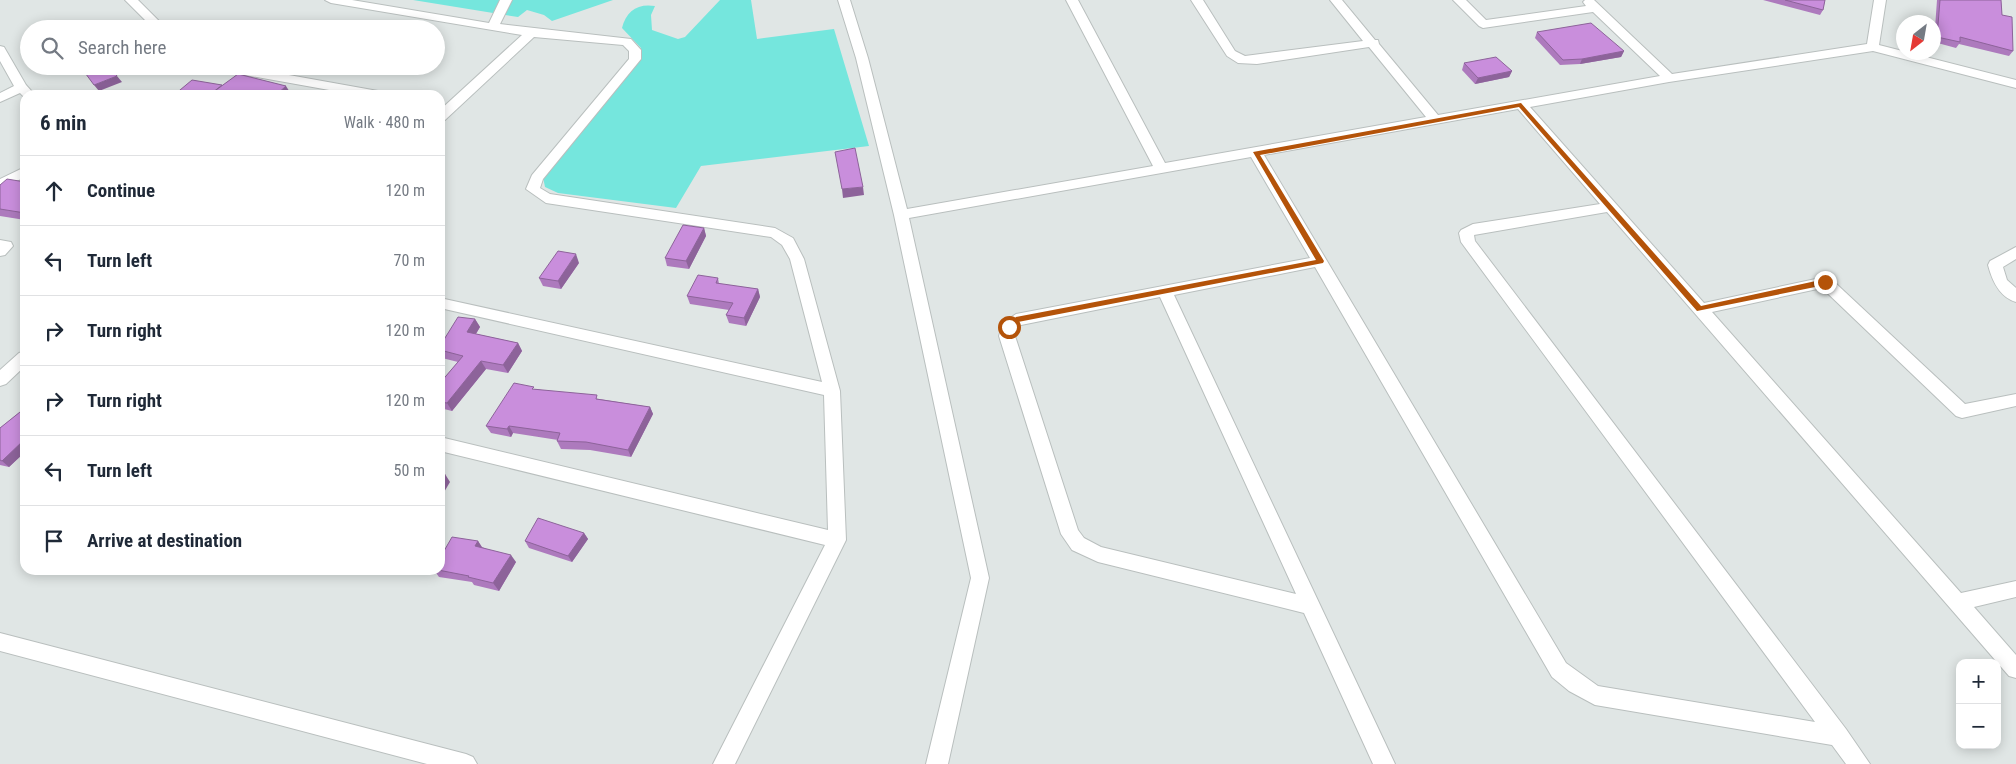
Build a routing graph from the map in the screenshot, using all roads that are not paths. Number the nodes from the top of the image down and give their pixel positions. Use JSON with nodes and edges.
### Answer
{"nodes":[{"id":1,"x":131,"y":0,"type":"edge"},
{"id":2,"x":331,"y":0,"type":"edge"},
{"id":3,"x":506,"y":0,"type":"edge"},
{"id":4,"x":844,"y":0,"type":"edge"},
{"id":5,"x":1072,"y":0,"type":"edge"},
{"id":6,"x":1197,"y":0,"type":"edge"},
{"id":7,"x":1336,"y":0,"type":"edge"},
{"id":8,"x":1459,"y":0,"type":"edge"},
{"id":9,"x":1880,"y":0,"type":"edge"},
{"id":10,"x":1592,"y":4,"type":"edge"},
{"id":11,"x":152,"y":20,"type":"edge"},
{"id":12,"x":494,"y":26,"type":"junction"},
{"id":13,"x":531,"y":33,"type":"junction"},
{"id":14,"x":1374,"y":43,"type":"junction"},
{"id":15,"x":1873,"y":47,"type":"junction"},
{"id":16,"x":0,"y":50,"type":"edge"},
{"id":17,"x":267,"y":75,"type":"edge"},
{"id":18,"x":1669,"y":78,"type":"junction"},
{"id":19,"x":2016,"y":84,"type":"edge"},
{"id":20,"x":24,"y":90,"type":"edge"},
{"id":21,"x":350,"y":90,"type":"edge"},
{"id":22,"x":20,"y":92,"type":"edge"},
{"id":23,"x":0,"y":98,"type":"edge"},
{"id":24,"x":1521,"y":105,"type":"junction"},
{"id":25,"x":445,"y":108,"type":"edge"},
{"id":26,"x":1436,"y":120,"type":"junction"},
{"id":27,"x":1256,"y":153,"type":"junction"},
{"id":28,"x":1162,"y":170,"type":"junction"},
{"id":29,"x":20,"y":174,"type":"edge"},
{"id":30,"x":0,"y":185,"type":"edge"},
{"id":31,"x":1610,"y":207,"type":"junction"},
{"id":32,"x":901,"y":215,"type":"junction"},
{"id":33,"x":0,"y":246,"type":"edge"},
{"id":34,"x":0,"y":251,"type":"edge"},
{"id":35,"x":2016,"y":252,"type":"edge"},
{"id":36,"x":1321,"y":261,"type":"junction"},
{"id":37,"x":1165,"y":291,"type":"junction"},
{"id":38,"x":2016,"y":297,"type":"edge"},
{"id":39,"x":445,"y":305,"type":"edge"},
{"id":40,"x":1700,"y":309,"type":"junction"},
{"id":41,"x":20,"y":362,"type":"edge"},
{"id":42,"x":0,"y":380,"type":"edge"},
{"id":43,"x":832,"y":391,"type":"junction"},
{"id":44,"x":2016,"y":400,"type":"edge"},
{"id":45,"x":445,"y":445,"type":"edge"},
{"id":46,"x":837,"y":540,"type":"junction"},
{"id":47,"x":2016,"y":589,"type":"edge"},
{"id":48,"x":1958,"y":602,"type":"junction"},
{"id":49,"x":1312,"y":606,"type":"junction"},
{"id":50,"x":0,"y":642,"type":"edge"},
{"id":51,"x":2016,"y":669,"type":"edge"},
{"id":52,"x":1840,"y":736,"type":"junction"},
{"id":53,"x":466,"y":764,"type":"edge"},
{"id":54,"x":724,"y":764,"type":"edge"},
{"id":55,"x":937,"y":764,"type":"edge"},
{"id":56,"x":1384,"y":764,"type":"edge"},
{"id":57,"x":1859,"y":764,"type":"edge"}],
"edges":[{"from":1,"to":11,"type":"street"},
{"from":2,"to":12,"type":"street"},
{"from":3,"to":12,"type":"street"},
{"from":4,"to":32,"type":"street"},
{"from":5,"to":28,"type":"street"},
{"from":6,"to":14,"type":"street"},
{"from":7,"to":14,"type":"street"},
{"from":8,"to":10,"type":"street"},
{"from":9,"to":15,"type":"street"},
{"from":10,"to":18,"type":"street"},
{"from":12,"to":13,"type":"street"},
{"from":13,"to":25,"type":"street"},
{"from":13,"to":43,"type":"street"},
{"from":14,"to":26,"type":"street"},
{"from":15,"to":18,"type":"street"},
{"from":15,"to":19,"type":"street"},
{"from":16,"to":20,"type":"street"},
{"from":17,"to":21,"type":"street"},
{"from":18,"to":24,"type":"street"},
{"from":22,"to":23,"type":"street"},
{"from":24,"to":26,"type":"street"},
{"from":24,"to":31,"type":"street"},
{"from":26,"to":27,"type":"street"},
{"from":27,"to":28,"type":"street"},
{"from":27,"to":36,"type":"street"},
{"from":28,"to":32,"type":"street"},
{"from":29,"to":30,"type":"street"},
{"from":31,"to":40,"type":"street"},
{"from":31,"to":52,"type":"street"},
{"from":32,"to":55,"type":"street"},
{"from":33,"to":34,"type":"street"},
{"from":35,"to":38,"type":"street"},
{"from":36,"to":37,"type":"street"},
{"from":36,"to":52,"type":"street"},
{"from":37,"to":49,"type":"street"},
{"from":37,"to":49,"type":"street"},
{"from":39,"to":43,"type":"street"},
{"from":40,"to":44,"type":"street"},
{"from":40,"to":48,"type":"street"},
{"from":41,"to":42,"type":"street"},
{"from":43,"to":46,"type":"street"},
{"from":45,"to":46,"type":"street"},
{"from":46,"to":54,"type":"street"},
{"from":47,"to":48,"type":"street"},
{"from":48,"to":51,"type":"street"},
{"from":49,"to":56,"type":"street"},
{"from":50,"to":53,"type":"street"},
{"from":52,"to":57,"type":"street"}]}
